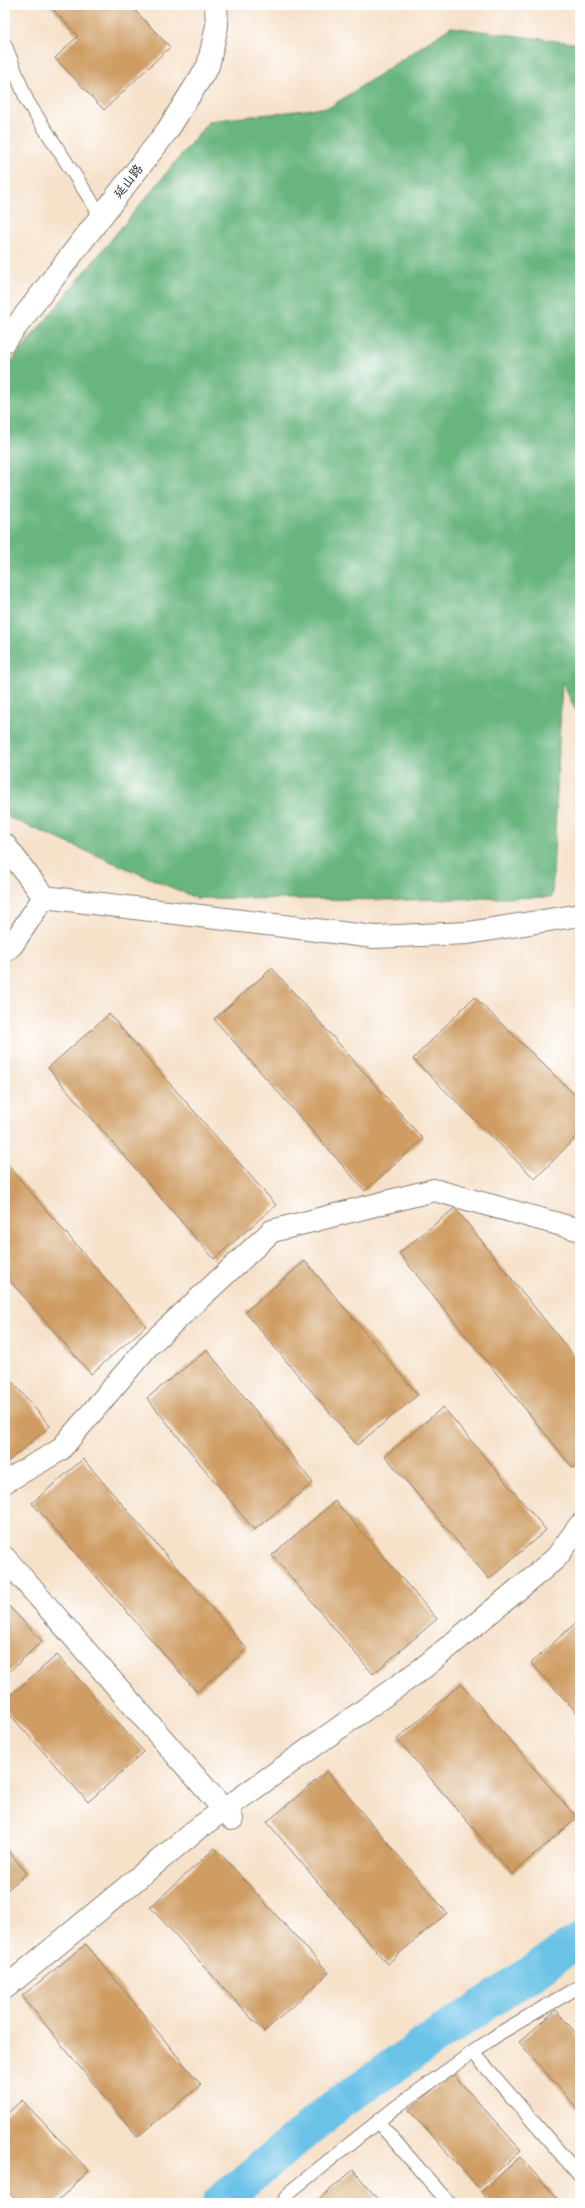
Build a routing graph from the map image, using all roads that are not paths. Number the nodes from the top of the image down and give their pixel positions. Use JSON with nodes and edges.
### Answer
{"nodes":[{"id":1,"x":216,"y":5,"type":"edge"},
{"id":2,"x":5,"y":45,"type":"edge"},
{"id":3,"x":101,"y":216,"type":"junction"},
{"id":4,"x":5,"y":341,"type":"edge"},
{"id":5,"x":5,"y":845,"type":"edge"},
{"id":6,"x":44,"y":897,"type":"junction"},
{"id":7,"x":579,"y":921,"type":"edge"},
{"id":8,"x":5,"y":951,"type":"edge"},
{"id":9,"x":580,"y":1230,"type":"edge"},
{"id":10,"x":5,"y":1482,"type":"edge"},
{"id":11,"x":580,"y":1525,"type":"edge"},
{"id":12,"x":5,"y":1558,"type":"edge"},
{"id":13,"x":228,"y":1814,"type":"junction"},
{"id":14,"x":580,"y":1986,"type":"edge"},
{"id":15,"x":5,"y":1988,"type":"edge"},
{"id":16,"x":473,"y":2052,"type":"junction"},
{"id":17,"x":378,"y":2122,"type":"junction"},
{"id":18,"x":580,"y":2176,"type":"edge"},
{"id":19,"x":283,"y":2203,"type":"edge"},
{"id":20,"x":449,"y":2203,"type":"edge"}],
"edges":[{"from":1,"to":3,"type":"street","name":"延山路"},
{"from":2,"to":3,"type":"lane"},
{"from":3,"to":4,"type":"street","name":"延山路"},
{"from":5,"to":6,"type":"street"},
{"from":6,"to":7,"type":"street"},
{"from":6,"to":8,"type":"street"},
{"from":9,"to":10,"type":"street"},
{"from":11,"to":13,"type":"street"},
{"from":12,"to":13,"type":"street"},
{"from":13,"to":15,"type":"street"},
{"from":14,"to":16,"type":"lane"},
{"from":16,"to":17,"type":"lane"},
{"from":16,"to":18,"type":"lane"},
{"from":17,"to":19,"type":"lane"},
{"from":17,"to":20,"type":"lane"}]}
